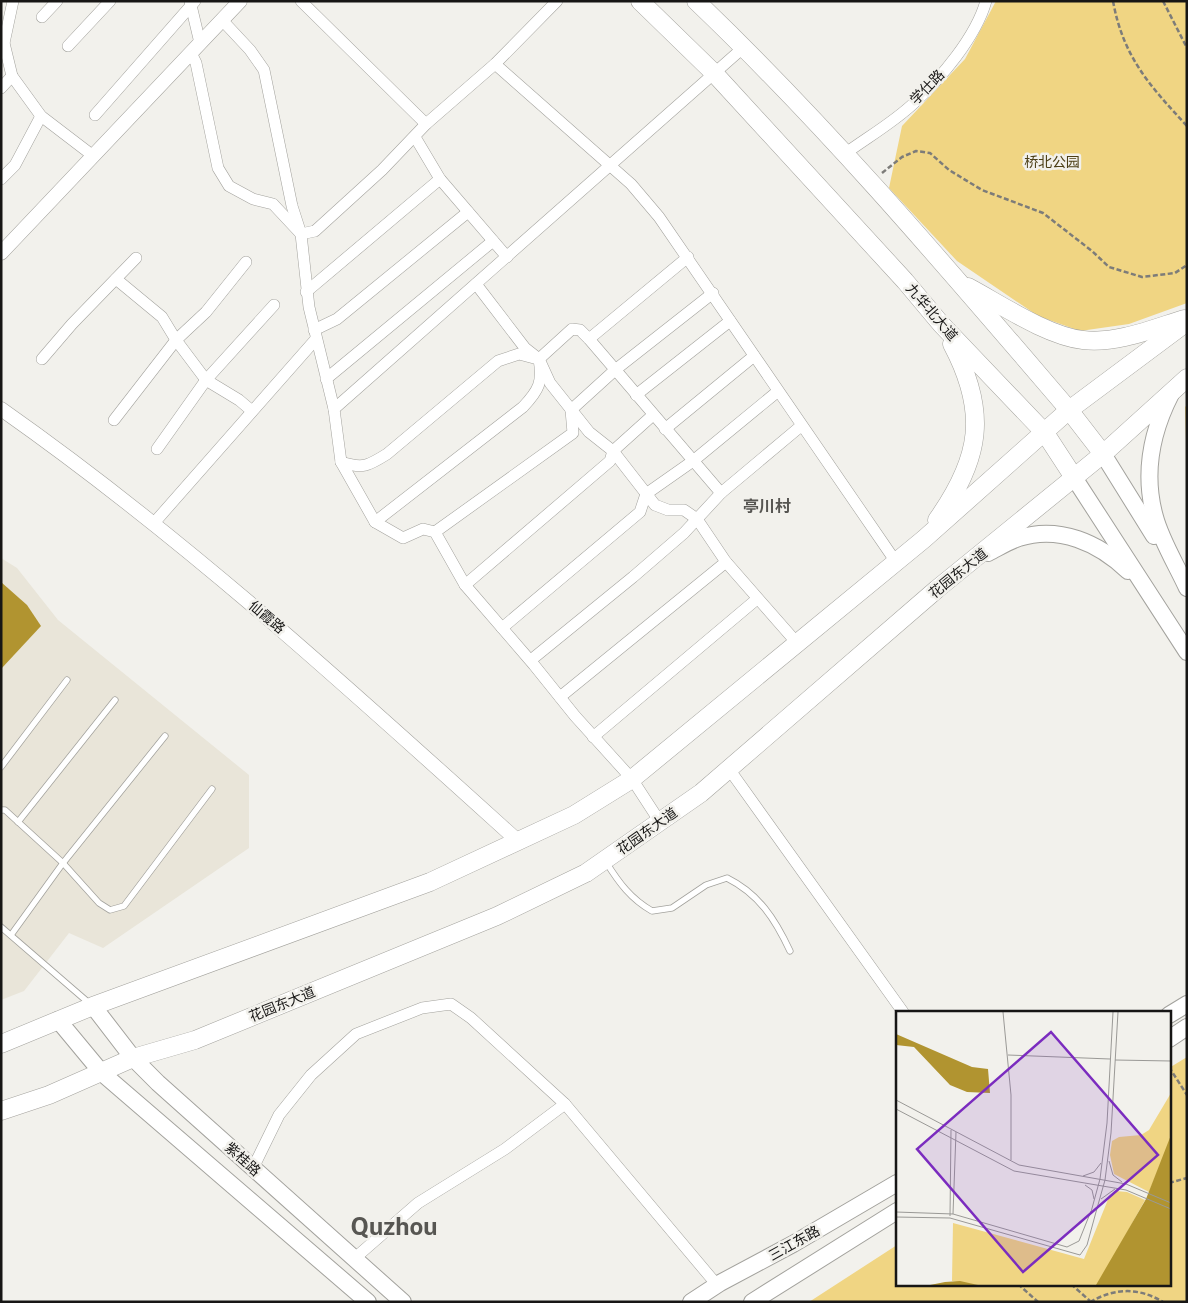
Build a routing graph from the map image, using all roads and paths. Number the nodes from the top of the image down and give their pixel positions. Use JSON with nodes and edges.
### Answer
{"nodes":[{"id":1,"x":13,"y":1,"type":"edge"},
{"id":2,"x":57,"y":1,"type":"edge"},
{"id":3,"x":110,"y":1,"type":"edge"},
{"id":4,"x":240,"y":1,"type":"edge"},
{"id":5,"x":301,"y":1,"type":"edge"},
{"id":6,"x":556,"y":1,"type":"edge"},
{"id":7,"x":640,"y":1,"type":"edge"},
{"id":8,"x":696,"y":1,"type":"edge"},
{"id":9,"x":986,"y":1,"type":"edge"},
{"id":10,"x":1113,"y":1,"type":"edge"},
{"id":11,"x":1164,"y":1,"type":"edge"},
{"id":12,"x":192,"y":2,"type":"edge"},
{"id":13,"x":42,"y":17,"type":"dead end"},
{"id":14,"x":222,"y":20,"type":"junction"},
{"id":15,"x":3,"y":43,"type":"edge"},
{"id":16,"x":68,"y":46,"type":"dead end"},
{"id":17,"x":744,"y":47,"type":"junction"},
{"id":18,"x":196,"y":48,"type":"junction"},
{"id":19,"x":1187,"y":48,"type":"edge"},
{"id":20,"x":495,"y":64,"type":"junction"},
{"id":21,"x":714,"y":73,"type":"junction"},
{"id":22,"x":12,"y":76,"type":"junction"},
{"id":23,"x":1,"y":88,"type":"edge"},
{"id":24,"x":94,"y":115,"type":"dead end"},
{"id":25,"x":41,"y":116,"type":"junction"},
{"id":26,"x":426,"y":124,"type":"junction"},
{"id":27,"x":1187,"y":126,"type":"edge"},
{"id":28,"x":415,"y":137,"type":"junction"},
{"id":29,"x":846,"y":153,"type":"junction"},
{"id":30,"x":92,"y":155,"type":"junction"},
{"id":31,"x":609,"y":166,"type":"junction"},
{"id":32,"x":1,"y":179,"type":"edge"},
{"id":33,"x":440,"y":179,"type":"junction"},
{"id":34,"x":871,"y":182,"type":"junction"},
{"id":35,"x":468,"y":212,"type":"junction"},
{"id":36,"x":301,"y":234,"type":"junction"},
{"id":37,"x":493,"y":241,"type":"junction"},
{"id":38,"x":1,"y":252,"type":"edge"},
{"id":39,"x":507,"y":256,"type":"junction"},
{"id":40,"x":688,"y":257,"type":"junction"},
{"id":41,"x":136,"y":258,"type":"dead end"},
{"id":42,"x":246,"y":262,"type":"dead end"},
{"id":43,"x":1187,"y":265,"type":"edge"},
{"id":44,"x":116,"y":279,"type":"junction"},
{"id":45,"x":959,"y":282,"type":"junction"},
{"id":46,"x":476,"y":284,"type":"junction"},
{"id":47,"x":306,"y":292,"type":"junction"},
{"id":48,"x":713,"y":294,"type":"junction"},
{"id":49,"x":274,"y":305,"type":"dead end"},
{"id":50,"x":1187,"y":318,"type":"edge"},
{"id":51,"x":730,"y":321,"type":"junction"},
{"id":52,"x":1187,"y":322,"type":"edge"},
{"id":53,"x":941,"y":324,"type":"junction"},
{"id":54,"x":315,"y":335,"type":"junction"},
{"id":55,"x":589,"y":339,"type":"junction"},
{"id":56,"x":176,"y":340,"type":"junction"},
{"id":57,"x":754,"y":356,"type":"junction"},
{"id":58,"x":42,"y":359,"type":"dead end"},
{"id":59,"x":539,"y":359,"type":"junction"},
{"id":60,"x":615,"y":370,"type":"junction"},
{"id":61,"x":326,"y":379,"type":"junction"},
{"id":62,"x":206,"y":380,"type":"junction"},
{"id":63,"x":1181,"y":382,"type":"edge"},
{"id":64,"x":777,"y":392,"type":"junction"},
{"id":65,"x":636,"y":395,"type":"junction"},
{"id":66,"x":334,"y":409,"type":"junction"},
{"id":67,"x":1,"y":410,"type":"edge"},
{"id":68,"x":571,"y":410,"type":"junction"},
{"id":69,"x":1070,"y":410,"type":"junction"},
{"id":70,"x":252,"y":411,"type":"junction"},
{"id":71,"x":653,"y":414,"type":"junction"},
{"id":72,"x":114,"y":420,"type":"dead end"},
{"id":73,"x":801,"y":426,"type":"junction"},
{"id":74,"x":665,"y":429,"type":"junction"},
{"id":75,"x":1045,"y":433,"type":"junction"},
{"id":76,"x":156,"y":448,"type":"dead end"},
{"id":77,"x":613,"y":451,"type":"junction"},
{"id":78,"x":1103,"y":454,"type":"junction"},
{"id":79,"x":693,"y":461,"type":"junction"},
{"id":80,"x":341,"y":462,"type":"junction"},
{"id":81,"x":1074,"y":476,"type":"junction"},
{"id":82,"x":646,"y":494,"type":"junction"},
{"id":83,"x":721,"y":494,"type":"junction"},
{"id":84,"x":697,"y":519,"type":"junction"},
{"id":85,"x":375,"y":522,"type":"junction"},
{"id":86,"x":154,"y":523,"type":"junction"},
{"id":87,"x":435,"y":532,"type":"junction"},
{"id":88,"x":924,"y":539,"type":"junction"},
{"id":89,"x":972,"y":561,"type":"junction"},
{"id":90,"x":726,"y":562,"type":"junction"},
{"id":91,"x":896,"y":562,"type":"junction"},
{"id":92,"x":1142,"y":584,"type":"junction"},
{"id":93,"x":465,"y":585,"type":"junction"},
{"id":94,"x":1187,"y":588,"type":"edge"},
{"id":95,"x":757,"y":598,"type":"junction"},
{"id":96,"x":502,"y":628,"type":"junction"},
{"id":97,"x":1174,"y":635,"type":"junction"},
{"id":98,"x":797,"y":643,"type":"junction"},
{"id":99,"x":1187,"y":652,"type":"edge"},
{"id":100,"x":530,"y":660,"type":"junction"},
{"id":101,"x":1187,"y":661,"type":"edge"},
{"id":102,"x":67,"y":680,"type":"dead end"},
{"id":103,"x":560,"y":697,"type":"junction"},
{"id":104,"x":115,"y":700,"type":"dead end"},
{"id":105,"x":165,"y":736,"type":"dead end"},
{"id":106,"x":593,"y":737,"type":"junction"},
{"id":107,"x":1,"y":767,"type":"edge"},
{"id":108,"x":729,"y":769,"type":"junction"},
{"id":109,"x":632,"y":779,"type":"junction"},
{"id":110,"x":212,"y":789,"type":"dead end"},
{"id":111,"x":1,"y":810,"type":"edge"},
{"id":112,"x":18,"y":822,"type":"junction"},
{"id":113,"x":660,"y":822,"type":"junction"},
{"id":114,"x":518,"y":842,"type":"junction"},
{"id":115,"x":605,"y":861,"type":"junction"},
{"id":116,"x":62,"y":863,"type":"junction"},
{"id":117,"x":1,"y":927,"type":"edge"},
{"id":118,"x":11,"y":934,"type":"junction"},
{"id":119,"x":790,"y":951,"type":"dead end"},
{"id":120,"x":1187,"y":1004,"type":"edge"},
{"id":121,"x":93,"y":1006,"type":"junction"},
{"id":122,"x":902,"y":1011,"type":"edge"},
{"id":123,"x":1170,"y":1014,"type":"edge"},
{"id":124,"x":58,"y":1020,"type":"junction"},
{"id":125,"x":1187,"y":1027,"type":"edge"},
{"id":126,"x":1170,"y":1038,"type":"edge"},
{"id":127,"x":1,"y":1044,"type":"edge"},
{"id":128,"x":133,"y":1058,"type":"junction"},
{"id":129,"x":1170,"y":1069,"type":"edge"},
{"id":130,"x":102,"y":1073,"type":"junction"},
{"id":131,"x":1187,"y":1095,"type":"edge"},
{"id":132,"x":565,"y":1104,"type":"junction"},
{"id":133,"x":1,"y":1111,"type":"edge"},
{"id":134,"x":253,"y":1168,"type":"junction"},
{"id":135,"x":1187,"y":1178,"type":"edge"},
{"id":136,"x":1170,"y":1183,"type":"edge"},
{"id":137,"x":896,"y":1184,"type":"edge"},
{"id":138,"x":896,"y":1212,"type":"edge"},
{"id":139,"x":355,"y":1258,"type":"junction"},
{"id":140,"x":717,"y":1285,"type":"junction"},
{"id":141,"x":1020,"y":1286,"type":"edge"},
{"id":142,"x":1073,"y":1286,"type":"edge"},
{"id":143,"x":1122,"y":1286,"type":"edge"},
{"id":144,"x":1122,"y":1291,"type":"junction"},
{"id":145,"x":368,"y":1302,"type":"edge"},
{"id":146,"x":403,"y":1302,"type":"edge"},
{"id":147,"x":691,"y":1302,"type":"edge"},
{"id":148,"x":752,"y":1302,"type":"edge"},
{"id":149,"x":1038,"y":1302,"type":"edge"},
{"id":150,"x":1090,"y":1302,"type":"edge"},
{"id":151,"x":1163,"y":1302,"type":"edge"}],
"edges":[{"from":1,"to":15,"type":"street"},
{"from":2,"to":13,"type":"street"},
{"from":3,"to":16,"type":"street"},
{"from":4,"to":14,"type":"street"},
{"from":5,"to":26,"type":"street"},
{"from":6,"to":20,"type":"street"},
{"from":7,"to":21,"type":"main road","name":"九华北大道"},
{"from":8,"to":17,"type":"main road"},
{"from":9,"to":29,"type":"street","name":"学仕路"},
{"from":10,"to":27,"type":"path"},
{"from":11,"to":19,"type":"path"},
{"from":12,"to":18,"type":"street"},
{"from":12,"to":24,"type":"street"},
{"from":14,"to":18,"type":"street"},
{"from":14,"to":36,"type":"street"},
{"from":15,"to":22,"type":"street"},
{"from":17,"to":21,"type":"street"},
{"from":17,"to":29,"type":"main road"},
{"from":18,"to":30,"type":"street"},
{"from":18,"to":36,"type":"street"},
{"from":20,"to":26,"type":"street"},
{"from":20,"to":31,"type":"street"},
{"from":21,"to":31,"type":"street"},
{"from":21,"to":53,"type":"main road","name":"九华北大道"},
{"from":22,"to":23,"type":"street"},
{"from":22,"to":25,"type":"street"},
{"from":25,"to":30,"type":"street"},
{"from":25,"to":32,"type":"street"},
{"from":26,"to":28,"type":"street"},
{"from":28,"to":33,"type":"street"},
{"from":28,"to":36,"type":"street"},
{"from":29,"to":34,"type":"main road"},
{"from":30,"to":38,"type":"street"},
{"from":31,"to":39,"type":"street"},
{"from":31,"to":40,"type":"street"},
{"from":33,"to":35,"type":"street"},
{"from":33,"to":47,"type":"street"},
{"from":34,"to":43,"type":"path"},
{"from":34,"to":45,"type":"main road"},
{"from":35,"to":37,"type":"street"},
{"from":35,"to":54,"type":"street"},
{"from":36,"to":47,"type":"street"},
{"from":37,"to":39,"type":"street"},
{"from":37,"to":61,"type":"street"},
{"from":39,"to":46,"type":"street"},
{"from":40,"to":48,"type":"street"},
{"from":40,"to":55,"type":"street"},
{"from":41,"to":44,"type":"street"},
{"from":42,"to":56,"type":"street"},
{"from":44,"to":56,"type":"street"},
{"from":44,"to":58,"type":"street"},
{"from":45,"to":50,"type":"main road"},
{"from":45,"to":69,"type":"main road"},
{"from":46,"to":59,"type":"street"},
{"from":46,"to":66,"type":"street"},
{"from":47,"to":54,"type":"street"},
{"from":48,"to":51,"type":"street"},
{"from":48,"to":60,"type":"street"},
{"from":49,"to":62,"type":"street"},
{"from":51,"to":57,"type":"street"},
{"from":51,"to":65,"type":"street"},
{"from":52,"to":69,"type":"main road"},
{"from":53,"to":75,"type":"main road","name":"九华北大道"},
{"from":53,"to":88,"type":"main road"},
{"from":54,"to":61,"type":"street"},
{"from":54,"to":70,"type":"street"},
{"from":55,"to":59,"type":"street"},
{"from":55,"to":60,"type":"street"},
{"from":56,"to":62,"type":"street"},
{"from":56,"to":72,"type":"street"},
{"from":57,"to":64,"type":"street"},
{"from":57,"to":74,"type":"street"},
{"from":59,"to":68,"type":"street"},
{"from":59,"to":80,"type":"street"},
{"from":59,"to":85,"type":"street"},
{"from":60,"to":65,"type":"street"},
{"from":60,"to":68,"type":"street"},
{"from":61,"to":66,"type":"street"},
{"from":62,"to":70,"type":"street"},
{"from":62,"to":76,"type":"street"},
{"from":63,"to":78,"type":"main road","name":"花园东大道"},
{"from":63,"to":94,"type":"main road"},
{"from":64,"to":73,"type":"street"},
{"from":64,"to":79,"type":"street"},
{"from":65,"to":71,"type":"street"},
{"from":66,"to":80,"type":"street"},
{"from":67,"to":86,"type":"street","name":"仙霞路"},
{"from":68,"to":77,"type":"street"},
{"from":68,"to":87,"type":"street"},
{"from":69,"to":75,"type":"main road"},
{"from":69,"to":78,"type":"main road"},
{"from":70,"to":86,"type":"street"},
{"from":71,"to":74,"type":"street"},
{"from":71,"to":77,"type":"street"},
{"from":73,"to":83,"type":"street"},
{"from":73,"to":91,"type":"street"},
{"from":74,"to":79,"type":"street"},
{"from":75,"to":81,"type":"main road","name":"九华北大道"},
{"from":75,"to":88,"type":"main road"},
{"from":77,"to":82,"type":"street"},
{"from":77,"to":93,"type":"street"},
{"from":78,"to":81,"type":"main road","name":"花园东大道"},
{"from":78,"to":94,"type":"main road"},
{"from":79,"to":82,"type":"street"},
{"from":79,"to":83,"type":"street"},
{"from":80,"to":85,"type":"street"},
{"from":81,"to":89,"type":"main road","name":"花园东大道"},
{"from":81,"to":92,"type":"main road","name":"九华北大道"},
{"from":82,"to":84,"type":"street"},
{"from":82,"to":96,"type":"street"},
{"from":83,"to":84,"type":"street"},
{"from":84,"to":90,"type":"street"},
{"from":84,"to":100,"type":"street"},
{"from":85,"to":87,"type":"street"},
{"from":86,"to":114,"type":"street","name":"仙霞路"},
{"from":87,"to":93,"type":"street"},
{"from":88,"to":91,"type":"main road"},
{"from":89,"to":92,"type":"main road"},
{"from":89,"to":108,"type":"main road","name":"花园东大道"},
{"from":90,"to":95,"type":"street"},
{"from":90,"to":103,"type":"street"},
{"from":91,"to":98,"type":"main road"},
{"from":92,"to":97,"type":"main road","name":"九华北大道"},
{"from":93,"to":96,"type":"street"},
{"from":95,"to":98,"type":"street"},
{"from":95,"to":106,"type":"street"},
{"from":96,"to":100,"type":"street"},
{"from":97,"to":99,"type":"main road","name":"九华北大道"},
{"from":97,"to":101,"type":"main road"},
{"from":98,"to":109,"type":"main road"},
{"from":100,"to":103,"type":"street"},
{"from":102,"to":107,"type":"lane"},
{"from":103,"to":106,"type":"street"},
{"from":104,"to":112,"type":"lane"},
{"from":105,"to":116,"type":"lane"},
{"from":106,"to":109,"type":"street"},
{"from":108,"to":113,"type":"main road","name":"花园东大道"},
{"from":108,"to":122,"type":"street"},
{"from":109,"to":113,"type":"street"},
{"from":109,"to":114,"type":"main road"},
{"from":110,"to":116,"type":"lane"},
{"from":111,"to":112,"type":"lane"},
{"from":112,"to":116,"type":"lane"},
{"from":113,"to":115,"type":"main road","name":"花园东大道"},
{"from":114,"to":121,"type":"main road"},
{"from":115,"to":119,"type":"lane"},
{"from":115,"to":128,"type":"main road","name":"花园东大道"},
{"from":116,"to":118,"type":"lane"},
{"from":117,"to":118,"type":"lane"},
{"from":118,"to":121,"type":"lane"},
{"from":120,"to":123,"type":"main road"},
{"from":121,"to":124,"type":"main road"},
{"from":121,"to":128,"type":"main road","name":"紫桂路"},
{"from":124,"to":127,"type":"main road"},
{"from":124,"to":130,"type":"main road","name":"紫桂路"},
{"from":125,"to":126,"type":"main road"},
{"from":128,"to":130,"type":"main road","name":"花园东大道"},
{"from":128,"to":134,"type":"main road","name":"紫桂路"},
{"from":129,"to":131,"type":"path"},
{"from":130,"to":133,"type":"main road","name":"花园东大道"},
{"from":130,"to":145,"type":"main road","name":"紫桂路"},
{"from":132,"to":134,"type":"street"},
{"from":132,"to":139,"type":"street"},
{"from":132,"to":140,"type":"street"},
{"from":134,"to":139,"type":"main road","name":"紫桂路"},
{"from":135,"to":136,"type":"path"},
{"from":137,"to":140,"type":"main road","name":"三江东路"},
{"from":138,"to":148,"type":"main road","name":"三江东路"},
{"from":139,"to":146,"type":"main road","name":"紫桂路"},
{"from":140,"to":147,"type":"main road","name":"三江东路"},
{"from":141,"to":149,"type":"path"},
{"from":142,"to":150,"type":"path"},
{"from":143,"to":144,"type":"path"},
{"from":144,"to":150,"type":"path"},
{"from":144,"to":151,"type":"path"}]}
